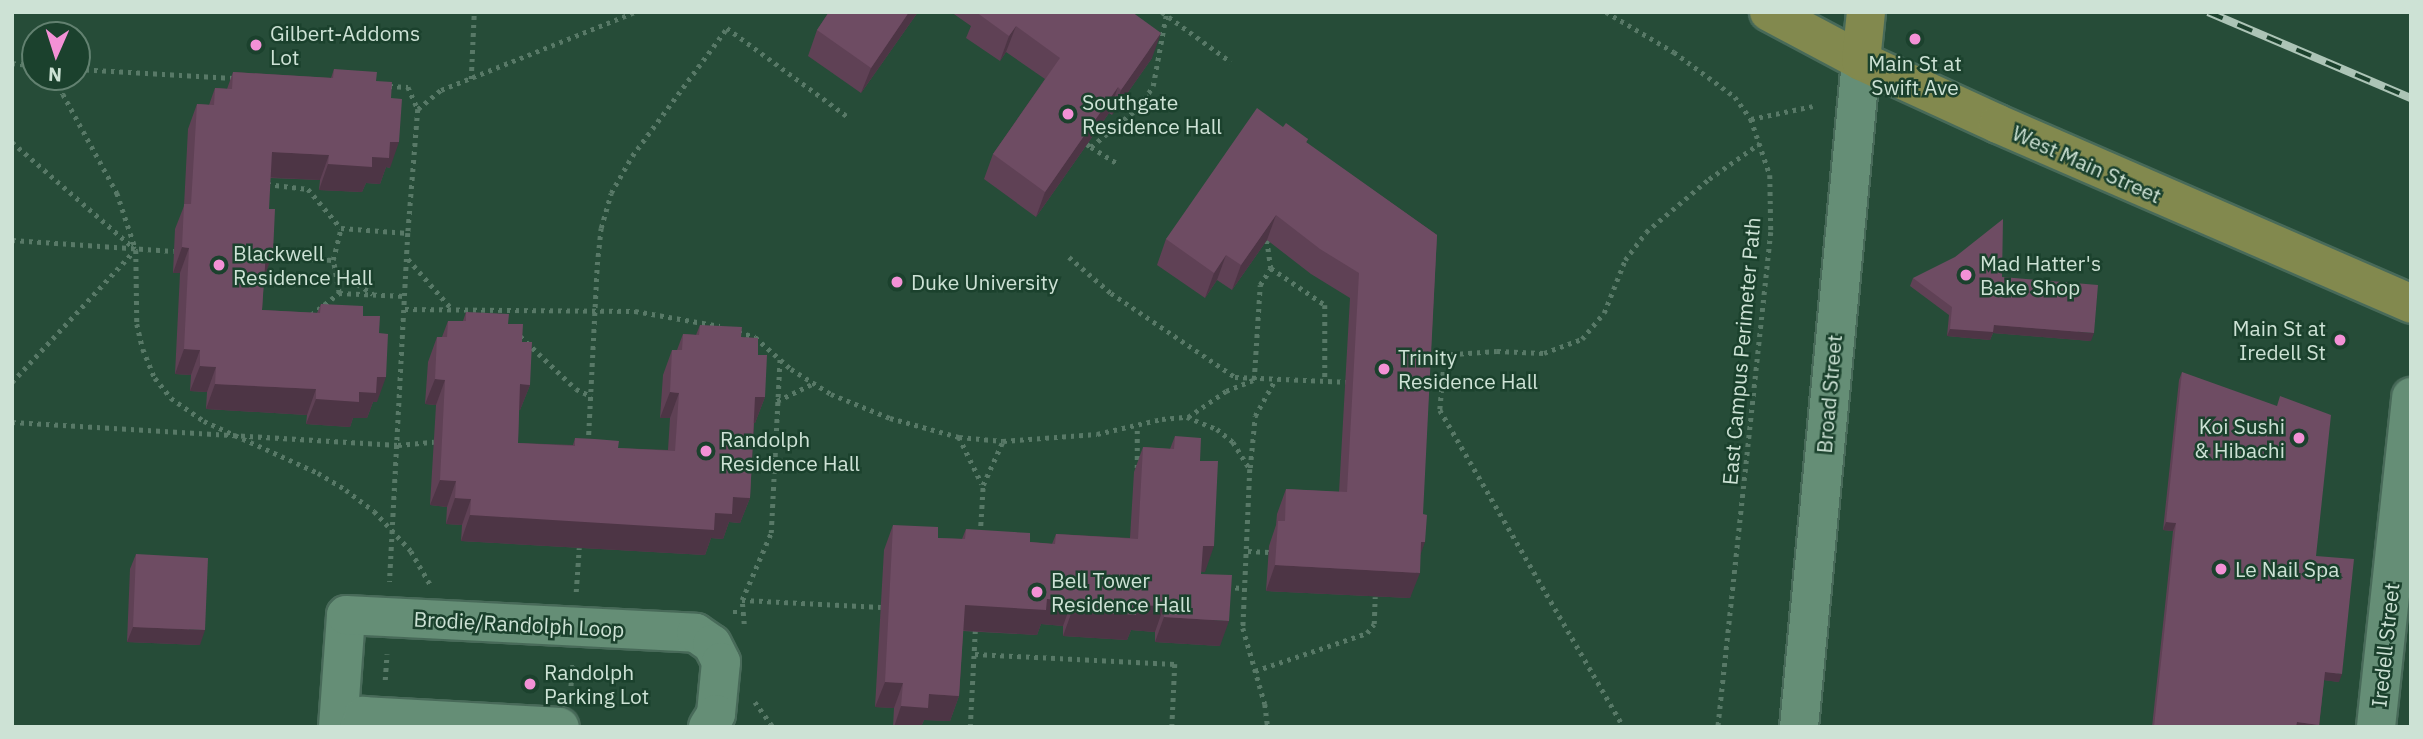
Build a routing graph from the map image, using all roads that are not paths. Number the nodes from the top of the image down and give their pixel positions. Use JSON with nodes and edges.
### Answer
{"nodes":[{"id":1,"x":1769,"y":12,"type":"edge"},
{"id":2,"x":1866,"y":12,"type":"edge"},
{"id":3,"x":1861,"y":61,"type":"junction"},
{"id":4,"x":2411,"y":304,"type":"edge"},
{"id":5,"x":2411,"y":397,"type":"edge"},
{"id":6,"x":371,"y":722,"type":"edge"},
{"id":7,"x":338,"y":727,"type":"edge"},
{"id":8,"x":561,"y":727,"type":"edge"},
{"id":9,"x":708,"y":727,"type":"edge"},
{"id":10,"x":1799,"y":727,"type":"edge"},
{"id":11,"x":2376,"y":727,"type":"edge"}],
"edges":[{"from":1,"to":3,"type":"main road","name":"West Main Street"},
{"from":2,"to":3,"type":"main road"},
{"from":3,"to":4,"type":"main road","name":"West Main Street"},
{"from":3,"to":10,"type":"street","name":"Broad Street"},
{"from":5,"to":11,"type":"street","name":"Iredell Street"},
{"from":6,"to":8,"type":"street"},
{"from":7,"to":9,"type":"street","name":"Brodie/Randolph Loop"}]}
